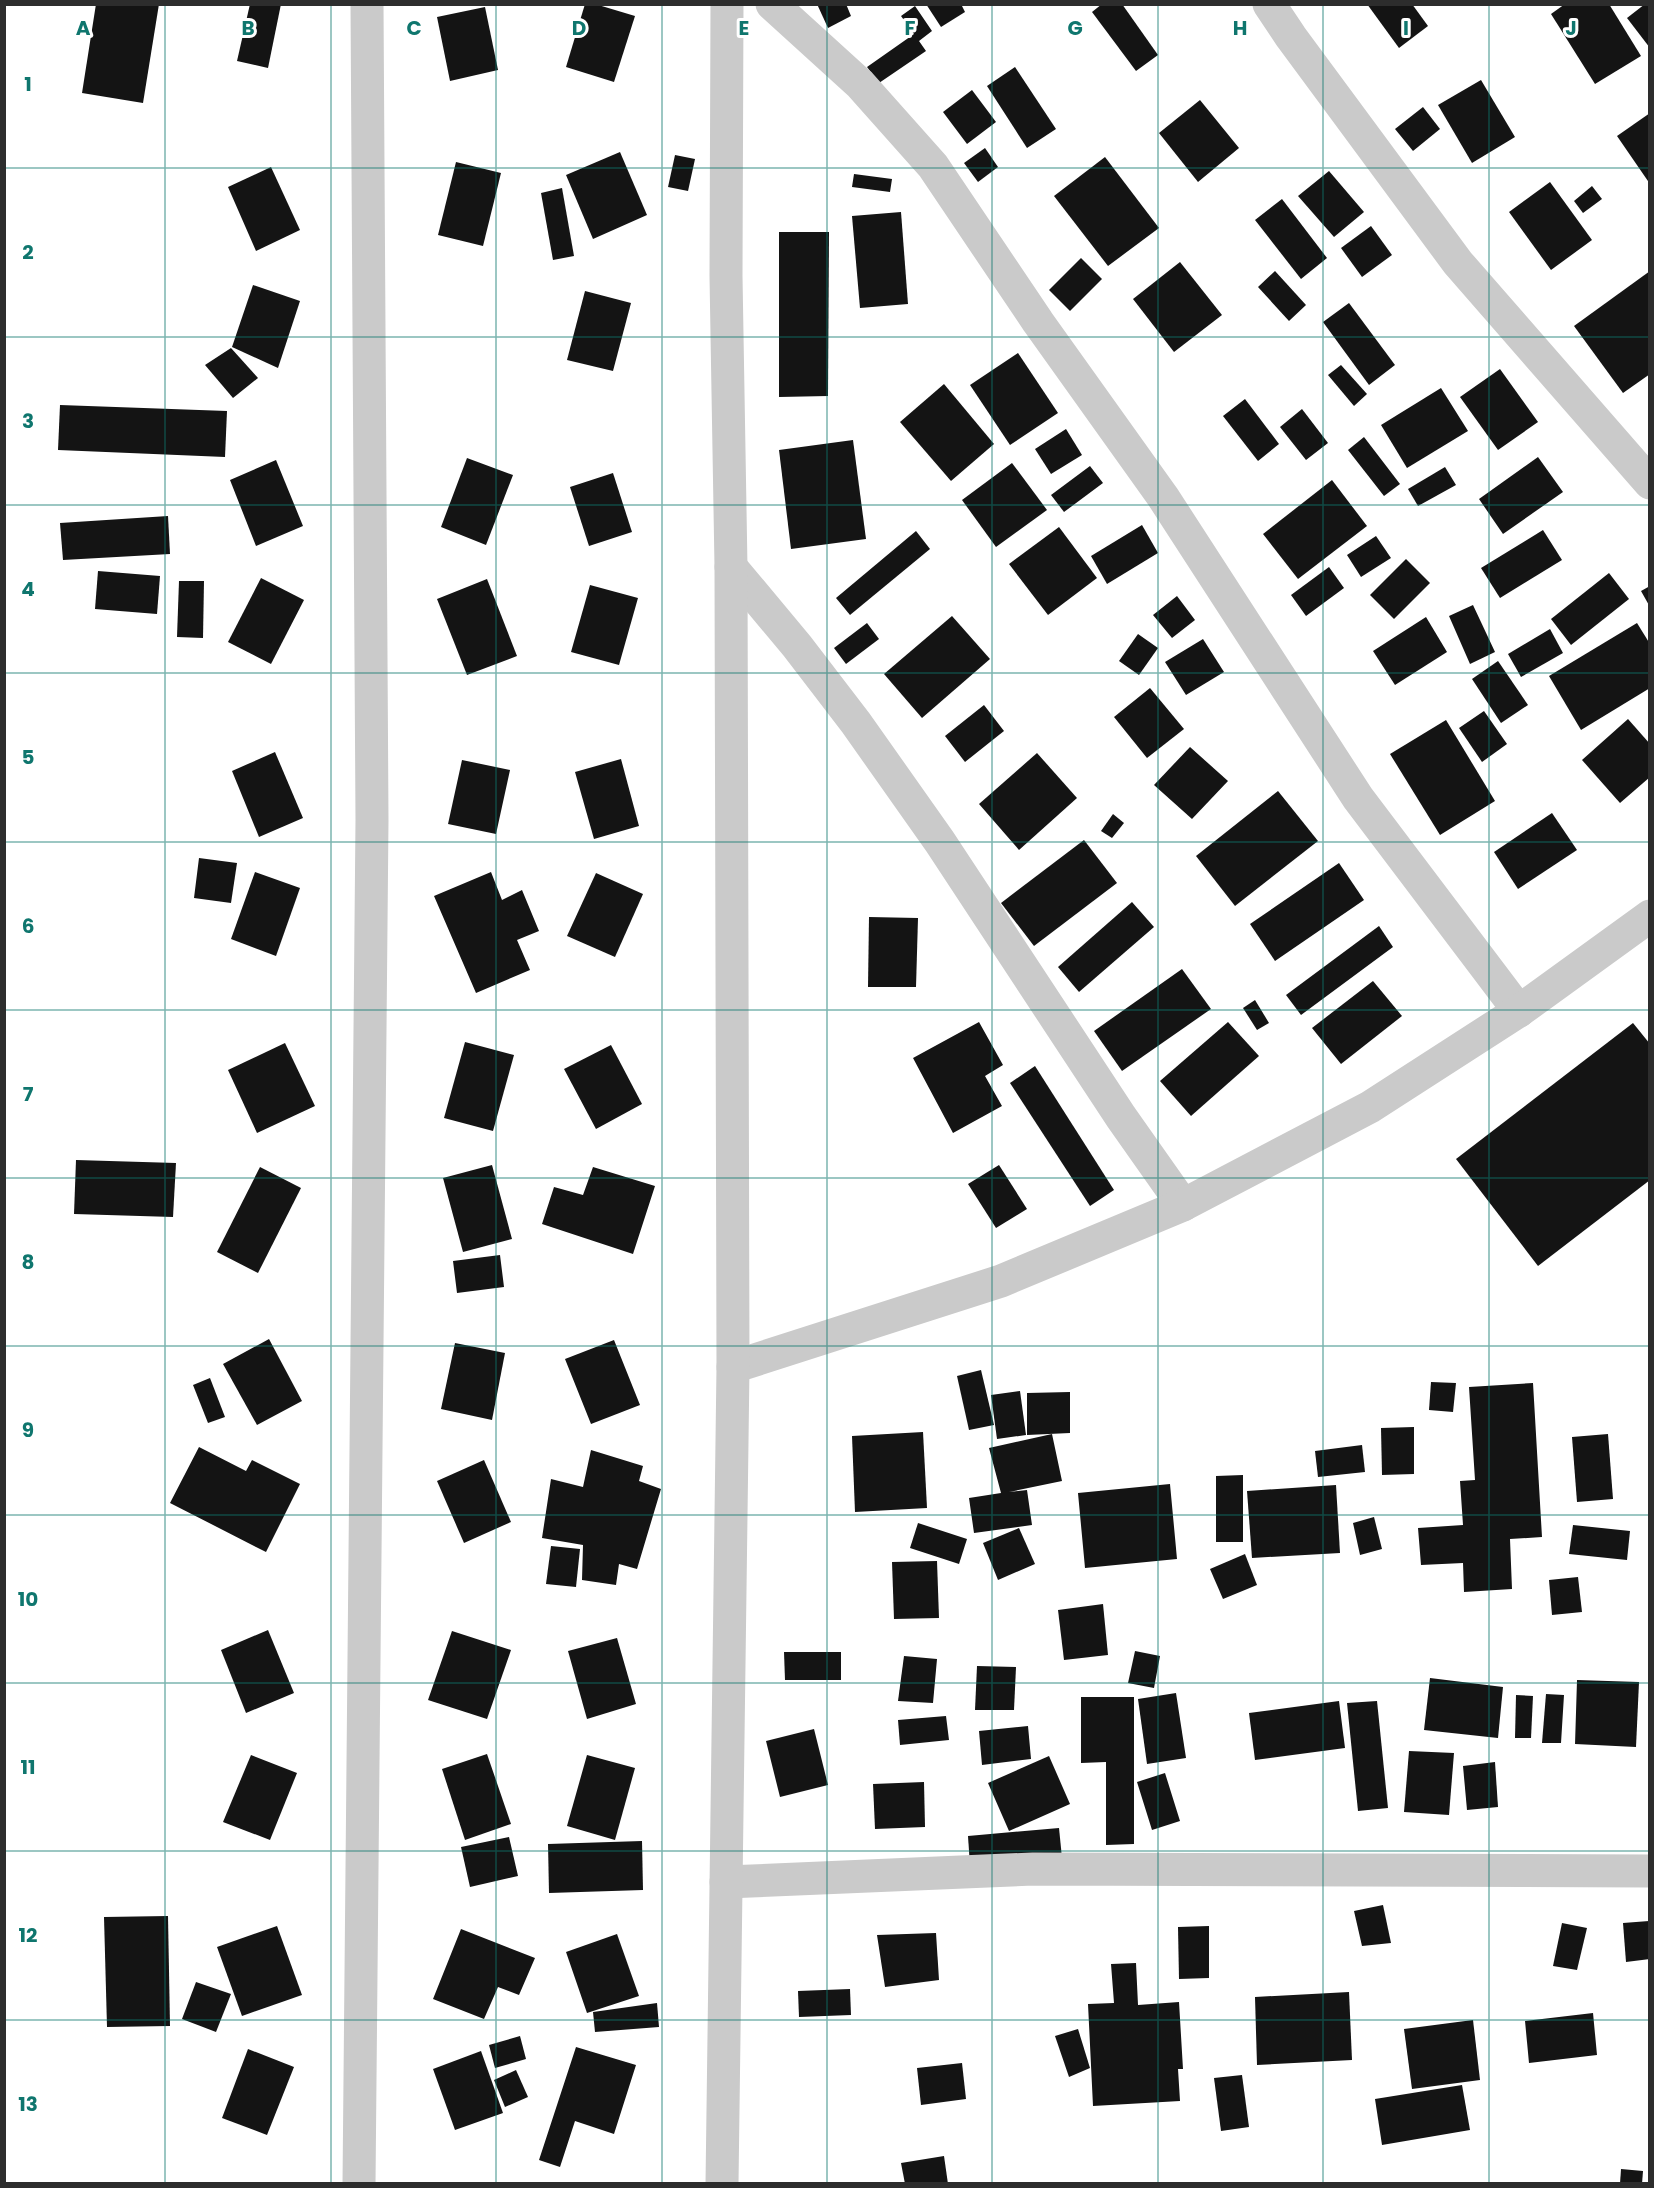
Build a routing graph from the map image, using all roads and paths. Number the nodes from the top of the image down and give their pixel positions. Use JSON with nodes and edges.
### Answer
{"nodes":[{"id":1,"x":367,"y":4,"type":"edge"},
{"id":2,"x":727,"y":4,"type":"edge"},
{"id":3,"x":772,"y":4,"type":"edge"},
{"id":4,"x":1269,"y":4,"type":"edge"},
{"id":5,"x":1650,"y":483,"type":"edge"},
{"id":6,"x":731,"y":567,"type":"junction"},
{"id":7,"x":1650,"y":916,"type":"edge"},
{"id":8,"x":1518,"y":1011,"type":"junction"},
{"id":9,"x":1184,"y":1205,"type":"junction"},
{"id":10,"x":733,"y":1367,"type":"junction"},
{"id":11,"x":1650,"y":1871,"type":"edge"},
{"id":12,"x":726,"y":1882,"type":"junction"},
{"id":13,"x":359,"y":2184,"type":"edge"},
{"id":14,"x":722,"y":2184,"type":"edge"}],
"edges":[{"from":1,"to":13,"type":"street"},
{"from":2,"to":6,"type":"street"},
{"from":3,"to":8,"type":"street"},
{"from":4,"to":5,"type":"street"},
{"from":6,"to":9,"type":"street"},
{"from":6,"to":10,"type":"street"},
{"from":7,"to":8,"type":"street"},
{"from":8,"to":9,"type":"street"},
{"from":9,"to":10,"type":"street"},
{"from":10,"to":12,"type":"street"},
{"from":11,"to":12,"type":"street"},
{"from":12,"to":14,"type":"street"}]}
